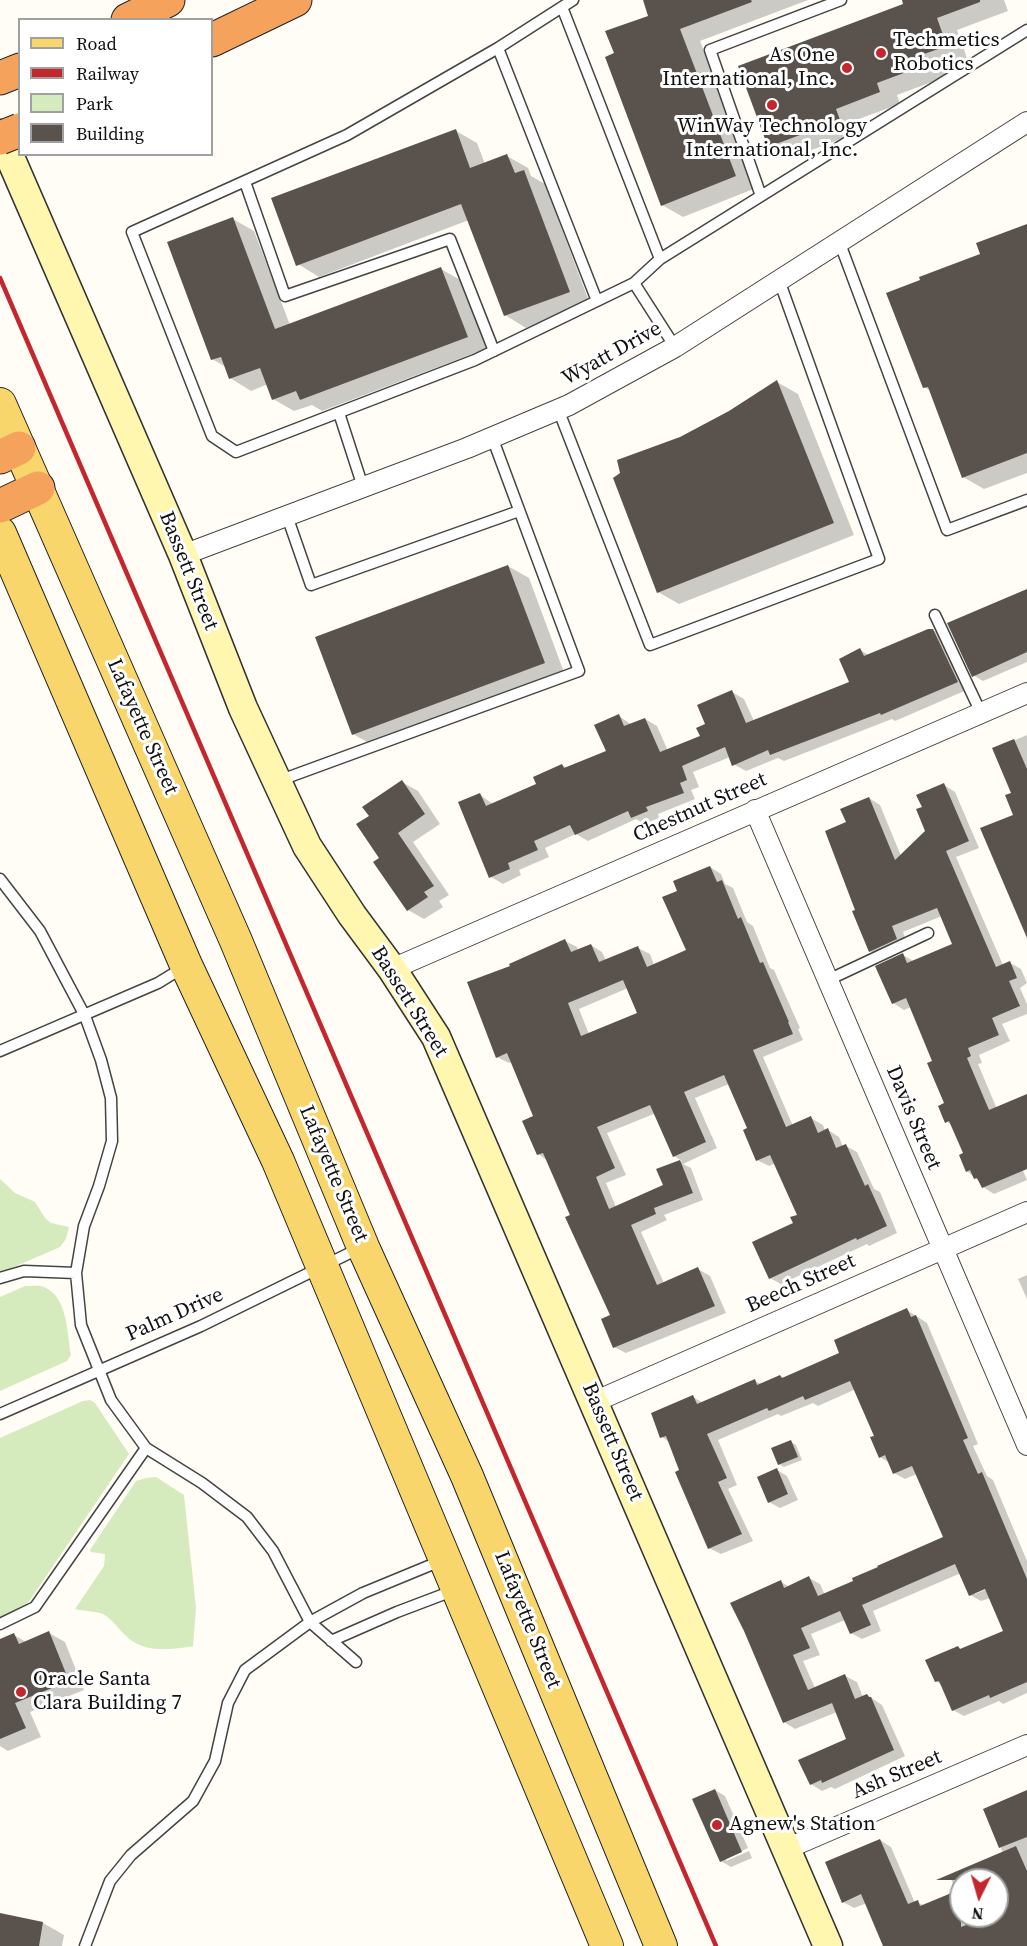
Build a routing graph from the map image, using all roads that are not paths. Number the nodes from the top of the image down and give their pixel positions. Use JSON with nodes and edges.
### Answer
{"nodes":[{"id":1,"x":168,"y":0,"type":"edge"},
{"id":2,"x":295,"y":0,"type":"edge"},
{"id":3,"x":573,"y":0,"type":"edge"},
{"id":4,"x":841,"y":0,"type":"edge"},
{"id":5,"x":562,"y":7,"type":"junction"},
{"id":6,"x":132,"y":18,"type":"edge"},
{"id":7,"x":1027,"y":30,"type":"edge"},
{"id":8,"x":213,"y":40,"type":"edge"},
{"id":9,"x":498,"y":48,"type":"junction"},
{"id":10,"x":18,"y":71,"type":"edge"},
{"id":11,"x":0,"y":78,"type":"edge"},
{"id":12,"x":1027,"y":122,"type":"edge"},
{"id":13,"x":18,"y":131,"type":"edge"},
{"id":14,"x":0,"y":134,"type":"edge"},
{"id":15,"x":0,"y":138,"type":"edge"},
{"id":16,"x":245,"y":182,"type":"junction"},
{"id":17,"x":761,"y":196,"type":"junction"},
{"id":18,"x":839,"y":241,"type":"junction"},
{"id":19,"x":660,"y":259,"type":"junction"},
{"id":20,"x":779,"y":280,"type":"junction"},
{"id":21,"x":634,"y":283,"type":"junction"},
{"id":22,"x":597,"y":301,"type":"junction"},
{"id":23,"x":675,"y":347,"type":"junction"},
{"id":24,"x":494,"y":351,"type":"junction"},
{"id":25,"x":0,"y":404,"type":"edge"},
{"id":26,"x":558,"y":409,"type":"junction"},
{"id":27,"x":339,"y":413,"type":"junction"},
{"id":28,"x":492,"y":437,"type":"junction"},
{"id":29,"x":10,"y":452,"type":"edge"},
{"id":30,"x":363,"y":487,"type":"junction"},
{"id":31,"x":38,"y":488,"type":"junction"},
{"id":32,"x":1027,"y":500,"type":"edge"},
{"id":33,"x":0,"y":506,"type":"edge"},
{"id":34,"x":519,"y":511,"type":"junction"},
{"id":35,"x":287,"y":516,"type":"junction"},
{"id":36,"x":0,"y":533,"type":"edge"},
{"id":37,"x":183,"y":555,"type":"junction"},
{"id":38,"x":935,"y":615,"type":"dead end"},
{"id":39,"x":1027,"y":693,"type":"edge"},
{"id":40,"x":981,"y":713,"type":"junction"},
{"id":41,"x":277,"y":782,"type":"junction"},
{"id":42,"x":754,"y":810,"type":"junction"},
{"id":43,"x":0,"y":879,"type":"edge"},
{"id":44,"x":928,"y":933,"type":"dead end"},
{"id":45,"x":186,"y":965,"type":"junction"},
{"id":46,"x":392,"y":969,"type":"junction"},
{"id":47,"x":828,"y":980,"type":"junction"},
{"id":48,"x":85,"y":1016,"type":"junction"},
{"id":49,"x":0,"y":1051,"type":"edge"},
{"id":50,"x":1027,"y":1212,"type":"edge"},
{"id":51,"x":363,"y":1246,"type":"junction"},
{"id":52,"x":942,"y":1247,"type":"junction"},
{"id":53,"x":322,"y":1268,"type":"junction"},
{"id":54,"x":76,"y":1273,"type":"junction"},
{"id":55,"x":0,"y":1278,"type":"edge"},
{"id":56,"x":98,"y":1371,"type":"junction"},
{"id":57,"x":594,"y":1402,"type":"junction"},
{"id":58,"x":0,"y":1414,"type":"edge"},
{"id":59,"x":1027,"y":1445,"type":"edge"},
{"id":60,"x":146,"y":1448,"type":"junction"},
{"id":61,"x":446,"y":1558,"type":"junction"},
{"id":62,"x":458,"y":1589,"type":"junction"},
{"id":63,"x":310,"y":1622,"type":"junction"},
{"id":64,"x":0,"y":1624,"type":"edge"},
{"id":65,"x":331,"y":1641,"type":"junction"},
{"id":66,"x":356,"y":1662,"type":"dead end"},
{"id":67,"x":1027,"y":1745,"type":"edge"},
{"id":68,"x":786,"y":1849,"type":"junction"},
{"id":69,"x":86,"y":1946,"type":"edge"},
{"id":70,"x":607,"y":1946,"type":"edge"},
{"id":71,"x":661,"y":1946,"type":"edge"},
{"id":72,"x":828,"y":1946,"type":"edge"}],
"edges":[{"from":1,"to":6,"type":"highway"},
{"from":2,"to":8,"type":"highway"},
{"from":3,"to":5,"type":"lane"},
{"from":4,"to":17,"type":"lane"},
{"from":5,"to":9,"type":"lane"},
{"from":5,"to":19,"type":"lane"},
{"from":7,"to":17,"type":"lane"},
{"from":9,"to":16,"type":"lane"},
{"from":9,"to":22,"type":"lane"},
{"from":10,"to":11,"type":"highway"},
{"from":12,"to":18,"type":"street","name":"Wyatt Drive"},
{"from":13,"to":15,"type":"highway","bridge":true},
{"from":14,"to":37,"type":"street","name":"Bassett Street"},
{"from":16,"to":24,"type":"lane"},
{"from":16,"to":27,"type":"lane"},
{"from":17,"to":19,"type":"lane"},
{"from":18,"to":20,"type":"street","name":"Wyatt Drive"},
{"from":18,"to":32,"type":"lane"},
{"from":19,"to":21,"type":"lane"},
{"from":20,"to":23,"type":"street","name":"Wyatt Drive"},
{"from":20,"to":26,"type":"lane"},
{"from":21,"to":22,"type":"lane"},
{"from":21,"to":23,"type":"lane"},
{"from":22,"to":24,"type":"lane"},
{"from":23,"to":26,"type":"street","name":"Wyatt Drive"},
{"from":24,"to":27,"type":"lane"},
{"from":25,"to":29,"type":"main road","name":"Lafayette Street"},
{"from":26,"to":28,"type":"street","name":"Wyatt Drive"},
{"from":27,"to":30,"type":"lane"},
{"from":28,"to":30,"type":"street","name":"Wyatt Drive"},
{"from":28,"to":34,"type":"lane"},
{"from":29,"to":31,"type":"main road","name":"Lafayette Street"},
{"from":30,"to":35,"type":"street","name":"Wyatt Drive"},
{"from":31,"to":33,"type":"highway"},
{"from":31,"to":51,"type":"main road","name":"Lafayette Street"},
{"from":34,"to":35,"type":"lane"},
{"from":34,"to":41,"type":"lane"},
{"from":35,"to":37,"type":"street","name":"Wyatt Drive"},
{"from":36,"to":45,"type":"main road"},
{"from":37,"to":41,"type":"street","name":"Bassett Street"},
{"from":38,"to":40,"type":"lane"},
{"from":39,"to":40,"type":"street","name":"Chestnut Street"},
{"from":40,"to":42,"type":"street","name":"Chestnut Street"},
{"from":41,"to":46,"type":"street","name":"Bassett Street"},
{"from":42,"to":46,"type":"street","name":"Chestnut Street"},
{"from":42,"to":47,"type":"street","name":"Davis Street"},
{"from":43,"to":48,"type":"lane"},
{"from":44,"to":47,"type":"lane"},
{"from":45,"to":48,"type":"lane"},
{"from":45,"to":53,"type":"main road"},
{"from":46,"to":57,"type":"street","name":"Bassett Street"},
{"from":47,"to":52,"type":"street","name":"Davis Street"},
{"from":48,"to":49,"type":"lane"},
{"from":48,"to":54,"type":"lane"},
{"from":50,"to":52,"type":"street","name":"Beech Street"},
{"from":51,"to":53,"type":"lane","name":"Palm Drive"},
{"from":51,"to":71,"type":"main road","name":"Lafayette Street"},
{"from":52,"to":57,"type":"street","name":"Beech Street"},
{"from":52,"to":59,"type":"street","name":"Davis Street"},
{"from":53,"to":56,"type":"lane","name":"Palm Drive"},
{"from":53,"to":61,"type":"main road"},
{"from":54,"to":55,"type":"lane"},
{"from":54,"to":56,"type":"lane"},
{"from":56,"to":58,"type":"lane","name":"Palm Drive"},
{"from":56,"to":60,"type":"lane"},
{"from":57,"to":68,"type":"street","name":"Bassett Street"},
{"from":60,"to":63,"type":"lane"},
{"from":60,"to":64,"type":"lane"},
{"from":61,"to":62,"type":"main road"},
{"from":61,"to":63,"type":"lane"},
{"from":62,"to":65,"type":"lane"},
{"from":62,"to":70,"type":"main road"},
{"from":63,"to":65,"type":"lane"},
{"from":63,"to":69,"type":"lane"},
{"from":65,"to":66,"type":"lane"},
{"from":67,"to":68,"type":"street","name":"Ash Street"},
{"from":68,"to":72,"type":"street","name":"Bassett Street"}]}
